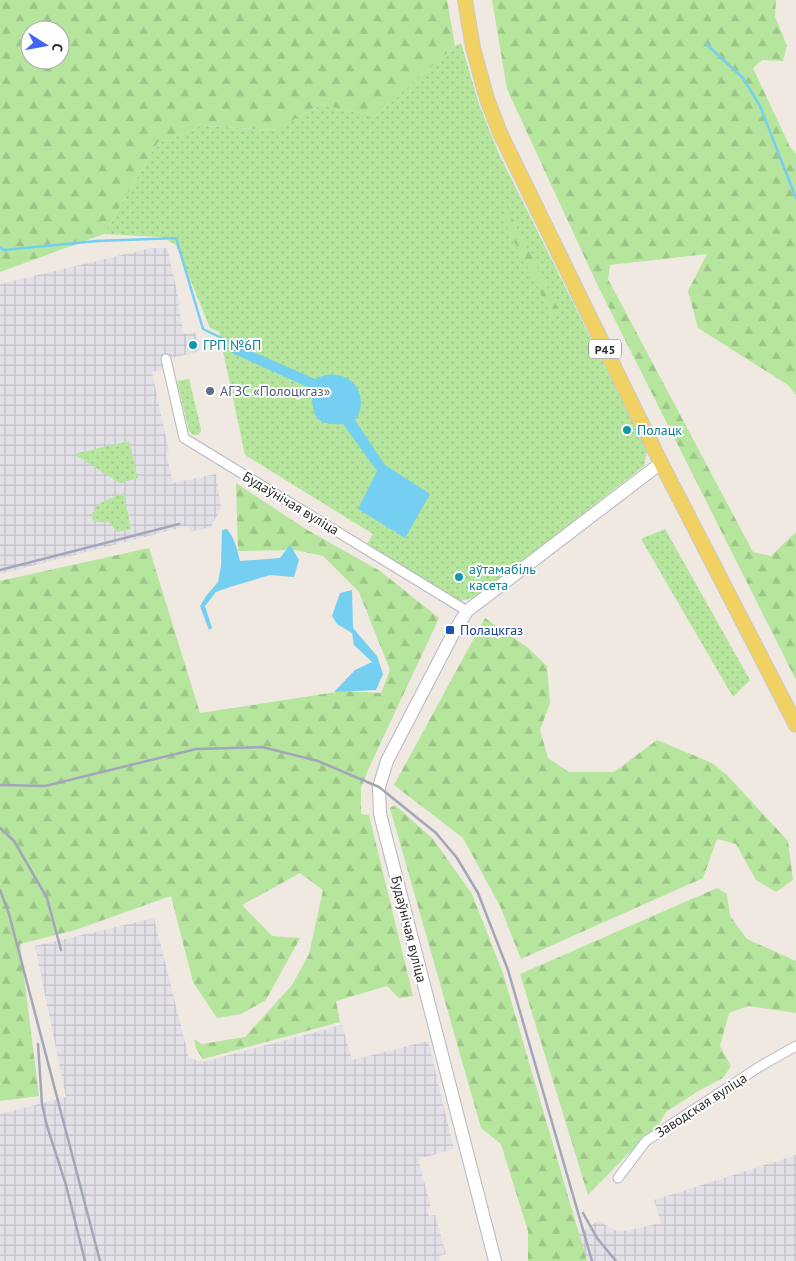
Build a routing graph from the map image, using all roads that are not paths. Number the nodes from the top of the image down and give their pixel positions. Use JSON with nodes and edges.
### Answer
{"nodes":[{"id":1,"x":465,"y":0,"type":"edge"},
{"id":2,"x":166,"y":359,"type":"dead end"},
{"id":3,"x":661,"y":463,"type":"junction"},
{"id":4,"x":467,"y":611,"type":"junction"},
{"id":5,"x":796,"y":725,"type":"edge"},
{"id":6,"x":796,"y":1046,"type":"edge"},
{"id":7,"x":618,"y":1178,"type":"dead end"},
{"id":8,"x":495,"y":1261,"type":"edge"}],
"edges":[{"from":1,"to":3,"type":"main road","number":"Р45"},
{"from":2,"to":4,"type":"street","name":"Будаўнічая вуліца"},
{"from":3,"to":4,"type":"street","name":"Будаўнічая вуліца"},
{"from":3,"to":5,"type":"main road","number":"Р45"},
{"from":4,"to":8,"type":"street","name":"Будаўнічая вуліца"},
{"from":6,"to":7,"type":"street","name":"Заводская вуліца"}]}
